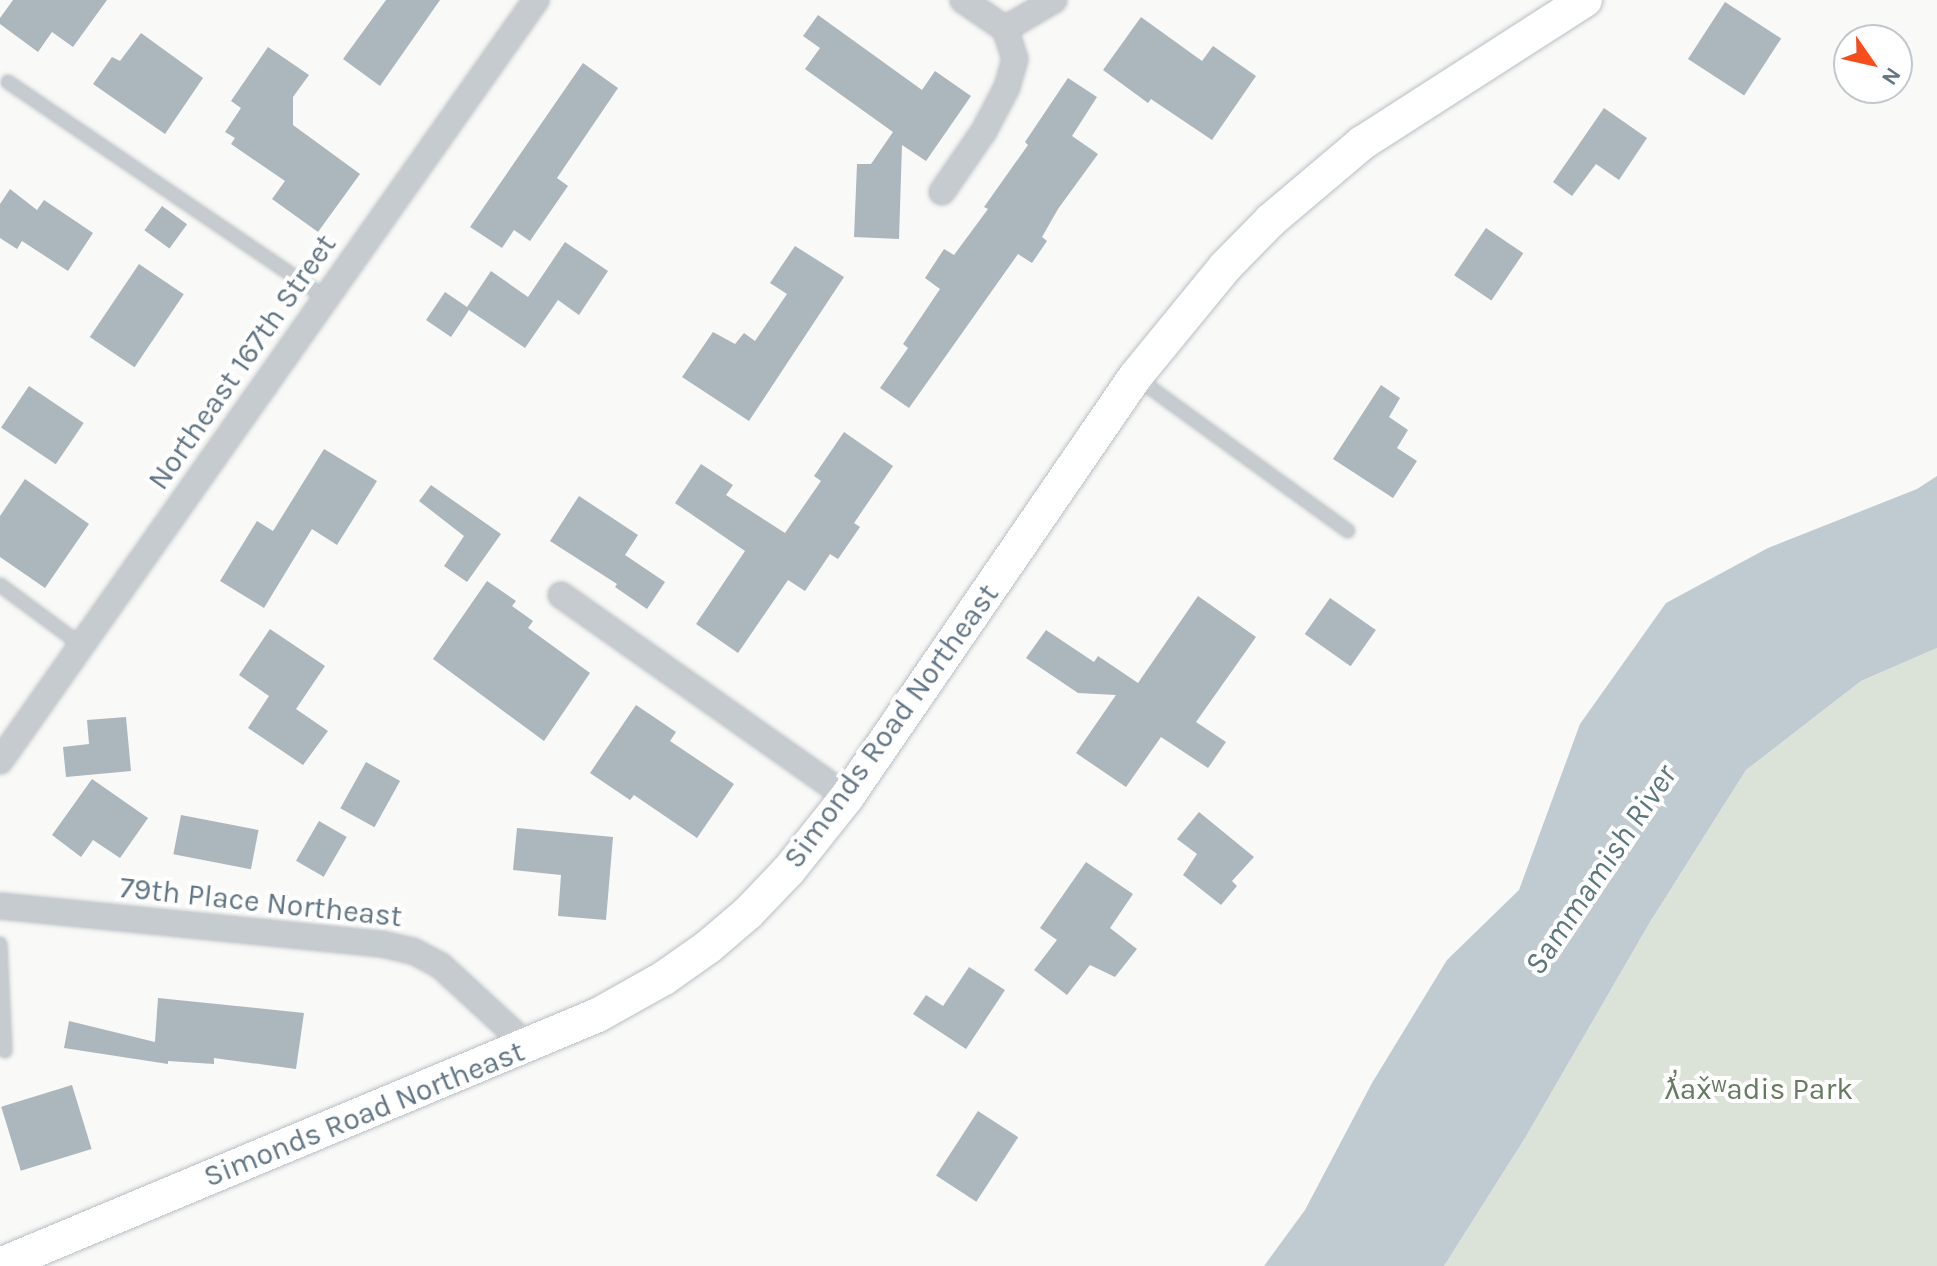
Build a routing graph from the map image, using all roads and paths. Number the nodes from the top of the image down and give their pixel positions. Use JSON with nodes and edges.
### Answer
{"nodes":[{"id":1,"x":536,"y":0,"type":"edge"},
{"id":2,"x":963,"y":0,"type":"edge"},
{"id":3,"x":1054,"y":0,"type":"edge"},
{"id":4,"x":1585,"y":0,"type":"edge"},
{"id":5,"x":1005,"y":29,"type":"junction"},
{"id":6,"x":8,"y":82,"type":"dead end"},
{"id":7,"x":942,"y":192,"type":"dead end"},
{"id":8,"x":326,"y":298,"type":"junction"},
{"id":9,"x":1135,"y":377,"type":"junction"},
{"id":10,"x":1348,"y":531,"type":"dead end"},
{"id":11,"x":0,"y":585,"type":"edge"},
{"id":12,"x":561,"y":595,"type":"dead end"},
{"id":13,"x":81,"y":645,"type":"junction"},
{"id":14,"x":0,"y":761,"type":"edge"},
{"id":15,"x":847,"y":797,"type":"junction"},
{"id":16,"x":0,"y":906,"type":"edge"},
{"id":17,"x":0,"y":944,"type":"edge"},
{"id":18,"x":528,"y":1046,"type":"junction"},
{"id":19,"x":5,"y":1051,"type":"dead end"},
{"id":20,"x":0,"y":1265,"type":"edge"}],
"edges":[{"from":1,"to":8,"type":"street","name":"Northeast 167th Street"},
{"from":2,"to":5,"type":"street"},
{"from":3,"to":5,"type":"street"},
{"from":4,"to":9,"type":"main road","name":"Simonds Road Northeast"},
{"from":5,"to":7,"type":"street"},
{"from":6,"to":8,"type":"lane"},
{"from":8,"to":13,"type":"street","name":"Northeast 167th Street"},
{"from":9,"to":10,"type":"lane"},
{"from":9,"to":15,"type":"main road","name":"Simonds Road Northeast"},
{"from":11,"to":13,"type":"lane"},
{"from":12,"to":15,"type":"street"},
{"from":13,"to":14,"type":"street","name":"Northeast 167th Street"},
{"from":15,"to":18,"type":"main road","name":"Simonds Road Northeast"},
{"from":16,"to":18,"type":"street","name":"79th Place Northeast"},
{"from":17,"to":19,"type":"lane"},
{"from":18,"to":20,"type":"main road","name":"Simonds Road Northeast"}]}
